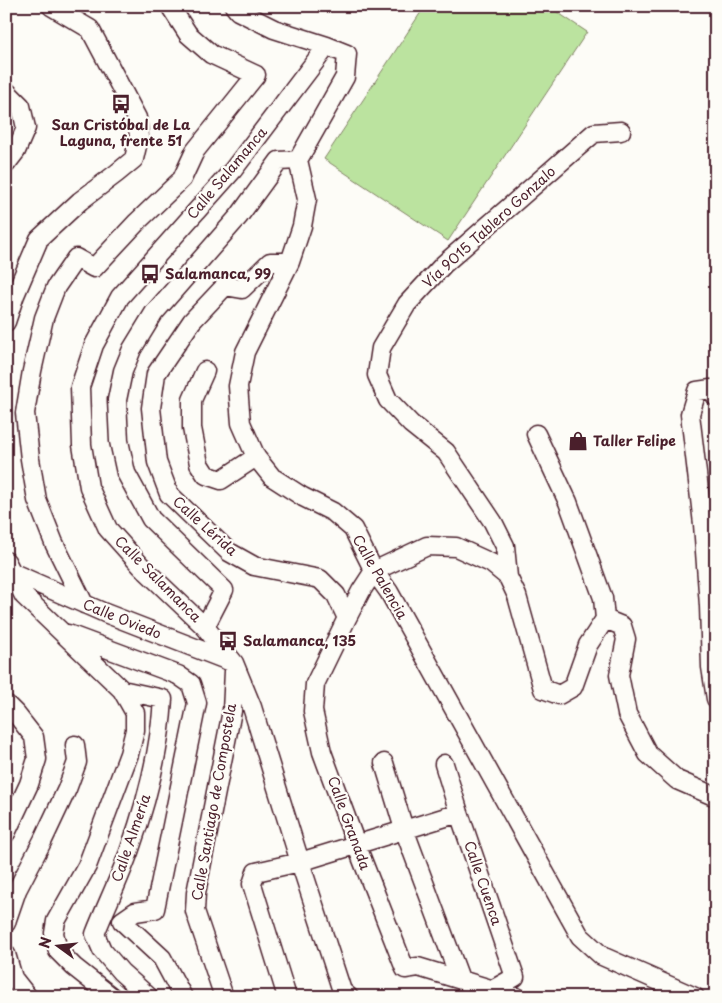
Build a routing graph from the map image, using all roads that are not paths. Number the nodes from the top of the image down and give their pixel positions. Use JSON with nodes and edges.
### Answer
{"nodes":[{"id":1,"x":51,"y":6,"type":"edge"},
{"id":2,"x":170,"y":6,"type":"edge"},
{"id":3,"x":234,"y":6,"type":"edge"},
{"id":4,"x":327,"y":46,"type":"junction"},
{"id":5,"x":6,"y":91,"type":"edge"},
{"id":6,"x":621,"y":131,"type":"dead end"},
{"id":7,"x":298,"y":160,"type":"junction"},
{"id":8,"x":6,"y":164,"type":"edge"},
{"id":9,"x":290,"y":262,"type":"junction"},
{"id":10,"x":6,"y":322,"type":"edge"},
{"id":11,"x":205,"y":371,"type":"dead end"},
{"id":12,"x":716,"y":397,"type":"edge"},
{"id":13,"x":536,"y":434,"type":"dead end"},
{"id":14,"x":256,"y":456,"type":"junction"},
{"id":15,"x":8,"y":566,"type":"edge"},
{"id":16,"x":374,"y":570,"type":"junction"},
{"id":17,"x":508,"y":577,"type":"junction"},
{"id":18,"x":84,"y":604,"type":"junction"},
{"id":19,"x":346,"y":618,"type":"junction"},
{"id":20,"x":605,"y":619,"type":"junction"},
{"id":21,"x":205,"y":627,"type":"junction"},
{"id":22,"x":62,"y":632,"type":"junction"},
{"id":23,"x":234,"y":663,"type":"junction"},
{"id":24,"x":122,"y":690,"type":"junction"},
{"id":25,"x":716,"y":699,"type":"edge"},
{"id":26,"x":6,"y":704,"type":"edge"},
{"id":27,"x":75,"y":745,"type":"dead end"},
{"id":28,"x":384,"y":764,"type":"dead end"},
{"id":29,"x":444,"y":764,"type":"dead end"},
{"id":30,"x":716,"y":796,"type":"edge"},
{"id":31,"x":459,"y":813,"type":"junction"},
{"id":32,"x":404,"y":830,"type":"junction"},
{"id":33,"x":6,"y":833,"type":"edge"},
{"id":34,"x":356,"y":844,"type":"junction"},
{"id":35,"x":300,"y":862,"type":"junction"},
{"id":36,"x":6,"y":923,"type":"edge"},
{"id":37,"x":6,"y":954,"type":"edge"},
{"id":38,"x":460,"y":979,"type":"junction"},
{"id":39,"x":492,"y":990,"type":"junction"},
{"id":40,"x":345,"y":994,"type":"edge"},
{"id":41,"x":28,"y":997,"type":"edge"},
{"id":42,"x":112,"y":997,"type":"edge"},
{"id":43,"x":149,"y":997,"type":"edge"},
{"id":44,"x":184,"y":997,"type":"edge"},
{"id":45,"x":224,"y":997,"type":"edge"},
{"id":46,"x":287,"y":997,"type":"edge"},
{"id":47,"x":516,"y":997,"type":"edge"},
{"id":48,"x":695,"y":997,"type":"edge"}],
"edges":[{"from":1,"to":10,"type":"street"},
{"from":2,"to":18,"type":"street"},
{"from":3,"to":4,"type":"street"},
{"from":4,"to":7,"type":"street"},
{"from":4,"to":21,"type":"street","name":"Calle Salamanca"},
{"from":5,"to":8,"type":"street"},
{"from":6,"to":17,"type":"street","name":"Vía 9015 Tablero Gonzalo"},
{"from":7,"to":9,"type":"street","name":"Calle Palencia"},
{"from":7,"to":21,"type":"street"},
{"from":9,"to":14,"type":"street","name":"Calle Palencia"},
{"from":9,"to":19,"type":"street","name":"Calle Lérida"},
{"from":11,"to":14,"type":"street"},
{"from":12,"to":25,"type":"street"},
{"from":13,"to":20,"type":"street"},
{"from":14,"to":16,"type":"street","name":"Calle Palencia"},
{"from":15,"to":18,"type":"street","name":"Calle Oviedo"},
{"from":15,"to":22,"type":"street"},
{"from":16,"to":17,"type":"street","name":"Vía 9015 Tablero Gonzalo"},
{"from":16,"to":19,"type":"street","name":"Calle Granada"},
{"from":16,"to":48,"type":"street","name":"Calle Palencia"},
{"from":17,"to":20,"type":"street","name":"Vía 9015 Tablero Gonzalo"},
{"from":18,"to":23,"type":"street","name":"Calle Oviedo"},
{"from":19,"to":34,"type":"street","name":"Calle Granada"},
{"from":20,"to":30,"type":"street"},
{"from":21,"to":23,"type":"street","name":"Calle Salamanca"},
{"from":22,"to":24,"type":"street"},
{"from":22,"to":44,"type":"street"},
{"from":23,"to":35,"type":"street","name":"Calle Salamanca"},
{"from":23,"to":45,"type":"street","name":"Calle Santiago de Compostela"},
{"from":24,"to":42,"type":"street"},
{"from":24,"to":43,"type":"street","name":"Calle Almería"},
{"from":26,"to":33,"type":"street"},
{"from":27,"to":36,"type":"street"},
{"from":28,"to":32,"type":"street"},
{"from":29,"to":31,"type":"street","name":"Calle Cuenca"},
{"from":31,"to":32,"type":"street"},
{"from":31,"to":39,"type":"street","name":"Calle Cuenca"},
{"from":32,"to":34,"type":"street"},
{"from":32,"to":38,"type":"street"},
{"from":34,"to":35,"type":"street"},
{"from":34,"to":38,"type":"street","name":"Calle Granada"},
{"from":35,"to":40,"type":"street","name":"Calle Salamanca"},
{"from":35,"to":46,"type":"street"},
{"from":37,"to":41,"type":"street"},
{"from":38,"to":39,"type":"street","name":"Calle Granada"},
{"from":39,"to":47,"type":"street","name":"Calle Granada"}]}
